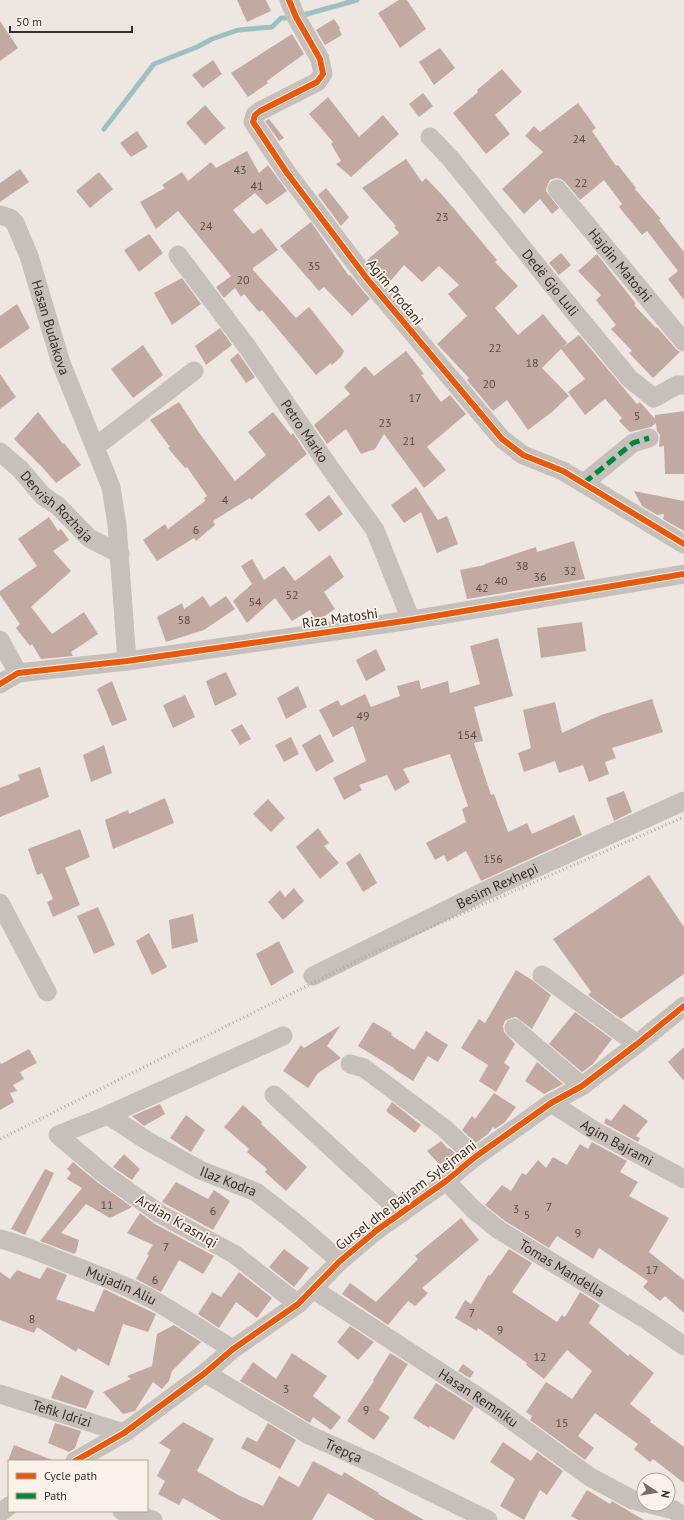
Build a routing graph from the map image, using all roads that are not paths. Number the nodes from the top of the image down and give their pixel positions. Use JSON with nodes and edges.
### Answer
{"nodes":[{"id":1,"x":289,"y":0,"type":"edge"},
{"id":2,"x":430,"y":138,"type":"dead end"},
{"id":3,"x":557,"y":189,"type":"dead end"},
{"id":4,"x":0,"y":214,"type":"edge"},
{"id":5,"x":178,"y":255,"type":"dead end"},
{"id":6,"x":684,"y":342,"type":"edge"},
{"id":7,"x":194,"y":371,"type":"dead end"},
{"id":8,"x":684,"y":385,"type":"edge"},
{"id":9,"x":649,"y":438,"type":"dead end"},
{"id":10,"x":95,"y":447,"type":"junction"},
{"id":11,"x":0,"y":452,"type":"edge"},
{"id":12,"x":584,"y":483,"type":"junction"},
{"id":13,"x":684,"y":544,"type":"edge"},
{"id":14,"x":120,"y":554,"type":"junction"},
{"id":15,"x":684,"y":574,"type":"edge"},
{"id":16,"x":411,"y":620,"type":"junction"},
{"id":17,"x":0,"y":640,"type":"edge"},
{"id":18,"x":127,"y":661,"type":"junction"},
{"id":19,"x":18,"y":673,"type":"junction"},
{"id":20,"x":0,"y":684,"type":"edge"},
{"id":21,"x":684,"y":801,"type":"edge"},
{"id":22,"x":0,"y":904,"type":"edge"},
{"id":23,"x":542,"y":975,"type":"dead end"},
{"id":24,"x":313,"y":976,"type":"dead end"},
{"id":25,"x":47,"y":992,"type":"dead end"},
{"id":26,"x":682,"y":1010,"type":"edge"},
{"id":27,"x":514,"y":1028,"type":"dead end"},
{"id":28,"x":283,"y":1036,"type":"dead end"},
{"id":29,"x":637,"y":1044,"type":"junction"},
{"id":30,"x":350,"y":1064,"type":"dead end"},
{"id":31,"x":582,"y":1086,"type":"junction"},
{"id":32,"x":274,"y":1095,"type":"dead end"},
{"id":33,"x":552,"y":1103,"type":"junction"},
{"id":34,"x":108,"y":1114,"type":"junction"},
{"id":35,"x":475,"y":1157,"type":"junction"},
{"id":36,"x":684,"y":1179,"type":"edge"},
{"id":37,"x":446,"y":1181,"type":"junction"},
{"id":38,"x":402,"y":1213,"type":"junction"},
{"id":39,"x":0,"y":1239,"type":"edge"},
{"id":40,"x":340,"y":1261,"type":"junction"},
{"id":41,"x":313,"y":1289,"type":"junction"},
{"id":42,"x":298,"y":1304,"type":"junction"},
{"id":43,"x":684,"y":1346,"type":"edge"},
{"id":44,"x":233,"y":1349,"type":"junction"},
{"id":45,"x":205,"y":1373,"type":"junction"},
{"id":46,"x":0,"y":1394,"type":"edge"},
{"id":47,"x":124,"y":1433,"type":"junction"},
{"id":48,"x":77,"y":1460,"type":"edge"},
{"id":49,"x":636,"y":1501,"type":"edge"},
{"id":50,"x":8,"y":1507,"type":"edge"},
{"id":51,"x":125,"y":1512,"type":"edge"},
{"id":52,"x":0,"y":1513,"type":"edge"},
{"id":53,"x":153,"y":1520,"type":"edge"},
{"id":54,"x":488,"y":1520,"type":"edge"}],
"edges":[{"from":1,"to":12,"type":"street","name":"Agim Prodani"},
{"from":2,"to":8,"type":"street","name":"Dedë Gjo Luli"},
{"from":3,"to":6,"type":"street","name":"Hajdin Matoshi"},
{"from":4,"to":10,"type":"street","name":"Hasan Budakova"},
{"from":5,"to":16,"type":"street","name":"Petro Marko"},
{"from":7,"to":10,"type":"street"},
{"from":9,"to":12,"type":"street"},
{"from":10,"to":14,"type":"street","name":"Hasan Budakova"},
{"from":11,"to":14,"type":"street","name":"Dervish Rozhaja"},
{"from":12,"to":13,"type":"street","name":"Agim Prodani"},
{"from":14,"to":18,"type":"street","name":"Hasan Budakova"},
{"from":15,"to":16,"type":"street","name":"Riza Matoshi"},
{"from":16,"to":18,"type":"street","name":"Riza Matoshi"},
{"from":17,"to":19,"type":"street"},
{"from":18,"to":19,"type":"street","name":"Riza Matoshi"},
{"from":19,"to":20,"type":"street","name":"Riza Matoshi"},
{"from":21,"to":24,"type":"street","name":"Besim Rexhepi"},
{"from":22,"to":25,"type":"street"},
{"from":23,"to":29,"type":"street"},
{"from":26,"to":29,"type":"street","name":"Gursel dhe Bajram Sylejmani"},
{"from":27,"to":31,"type":"street"},
{"from":28,"to":34,"type":"street"},
{"from":29,"to":31,"type":"street","name":"Gursel dhe Bajram Sylejmani"},
{"from":30,"to":35,"type":"street","name":"Gursel dhe Bajram Sylejmani"},
{"from":31,"to":33,"type":"street","name":"Gursel dhe Bajram Sylejmani"},
{"from":32,"to":38,"type":"street","name":"Gursel dhe Bajram Sylejmani"},
{"from":33,"to":35,"type":"street","name":"Gursel dhe Bajram Sylejmani"},
{"from":33,"to":36,"type":"street","name":"Agim Bajrami"},
{"from":34,"to":40,"type":"street","name":"Ilaz Kodra"},
{"from":34,"to":42,"type":"street","name":"Ardian Krasniqi"},
{"from":35,"to":37,"type":"street","name":"Gursel dhe Bajram Sylejmani"},
{"from":37,"to":38,"type":"street","name":"Gursel dhe Bajram Sylejmani"},
{"from":37,"to":43,"type":"street","name":"Tomas Mandella"},
{"from":38,"to":40,"type":"street","name":"Gursel dhe Bajram Sylejmani"},
{"from":39,"to":44,"type":"street","name":"Mujadin Aliu"},
{"from":40,"to":41,"type":"street","name":"Gursel dhe Bajram Sylejmani"},
{"from":41,"to":42,"type":"street","name":"Gursel dhe Bajram Sylejmani"},
{"from":41,"to":49,"type":"street","name":"Hasan Remniku"},
{"from":42,"to":44,"type":"street","name":"Gursel dhe Bajram Sylejmani"},
{"from":44,"to":45,"type":"street","name":"Gursel dhe Bajram Sylejmani"},
{"from":45,"to":47,"type":"street","name":"Gursel dhe Bajram Sylejmani"},
{"from":45,"to":54,"type":"street","name":"Trepça"},
{"from":46,"to":47,"type":"street","name":"Tefik Idrizi"},
{"from":47,"to":48,"type":"street","name":"Gursel dhe Bajram Sylejmani"},
{"from":50,"to":52,"type":"street"},
{"from":51,"to":53,"type":"street"}]}
